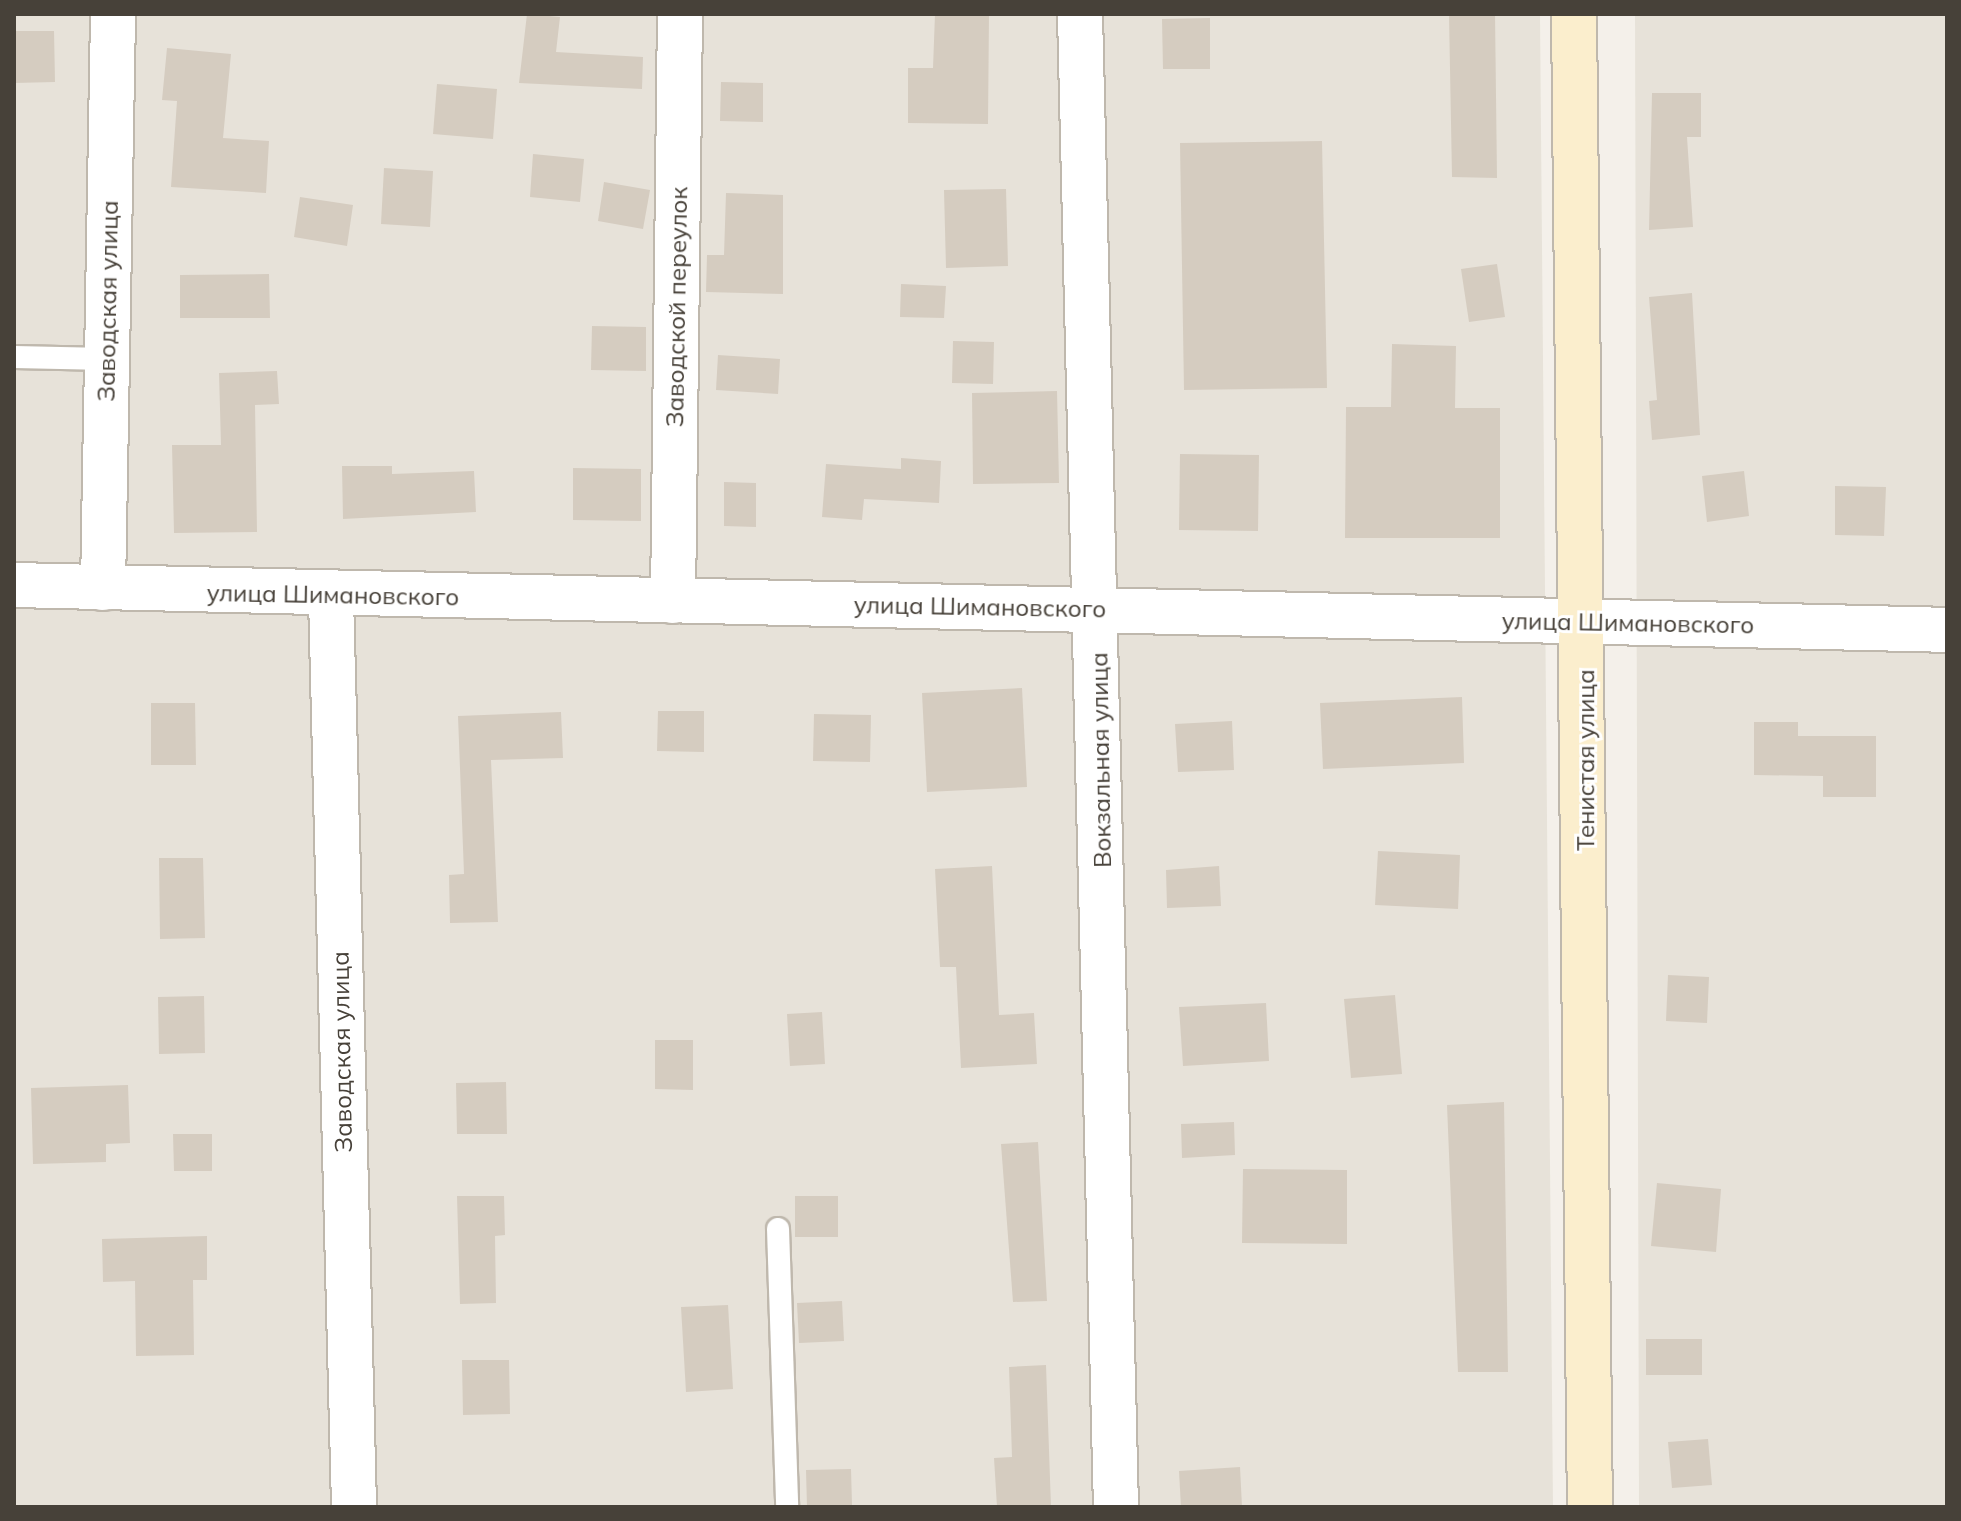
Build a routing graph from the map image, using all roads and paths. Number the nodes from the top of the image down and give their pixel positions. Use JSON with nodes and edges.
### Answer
{"nodes":[{"id":1,"x":113,"y":14,"type":"edge"},
{"id":2,"x":680,"y":14,"type":"edge"},
{"id":3,"x":1080,"y":14,"type":"edge"},
{"id":4,"x":1574,"y":14,"type":"edge"},
{"id":5,"x":14,"y":357,"type":"edge"},
{"id":6,"x":107,"y":359,"type":"junction"},
{"id":7,"x":14,"y":585,"type":"edge"},
{"id":8,"x":103,"y":588,"type":"junction"},
{"id":9,"x":331,"y":597,"type":"junction"},
{"id":10,"x":673,"y":601,"type":"junction"},
{"id":11,"x":1098,"y":610,"type":"junction"},
{"id":12,"x":1585,"y":622,"type":"junction"},
{"id":13,"x":1947,"y":630,"type":"edge"},
{"id":14,"x":778,"y":1229,"type":"dead end"},
{"id":15,"x":354,"y":1507,"type":"edge"},
{"id":16,"x":787,"y":1507,"type":"edge"},
{"id":17,"x":1116,"y":1507,"type":"edge"},
{"id":18,"x":1590,"y":1507,"type":"edge"}],
"edges":[{"from":1,"to":6,"type":"street","name":"Заводская улица"},
{"from":2,"to":10,"type":"street","name":"Заводской переулок"},
{"from":3,"to":11,"type":"street","name":"Вокзальная улица"},
{"from":4,"to":12,"type":"street","name":"Тенистая улица"},
{"from":5,"to":6,"type":"lane"},
{"from":6,"to":8,"type":"street","name":"Заводская улица"},
{"from":7,"to":8,"type":"street","name":"улица Шимановского"},
{"from":8,"to":9,"type":"street","name":"улица Шимановского"},
{"from":9,"to":10,"type":"street","name":"улица Шимановского"},
{"from":9,"to":15,"type":"street","name":"Заводская улица"},
{"from":10,"to":11,"type":"street","name":"улица Шимановского"},
{"from":11,"to":12,"type":"street","name":"улица Шимановского"},
{"from":11,"to":17,"type":"street","name":"Вокзальная улица"},
{"from":12,"to":13,"type":"street","name":"улица Шимановского"},
{"from":12,"to":18,"type":"street","name":"Тенистая улица"},
{"from":14,"to":16,"type":"lane"}]}
